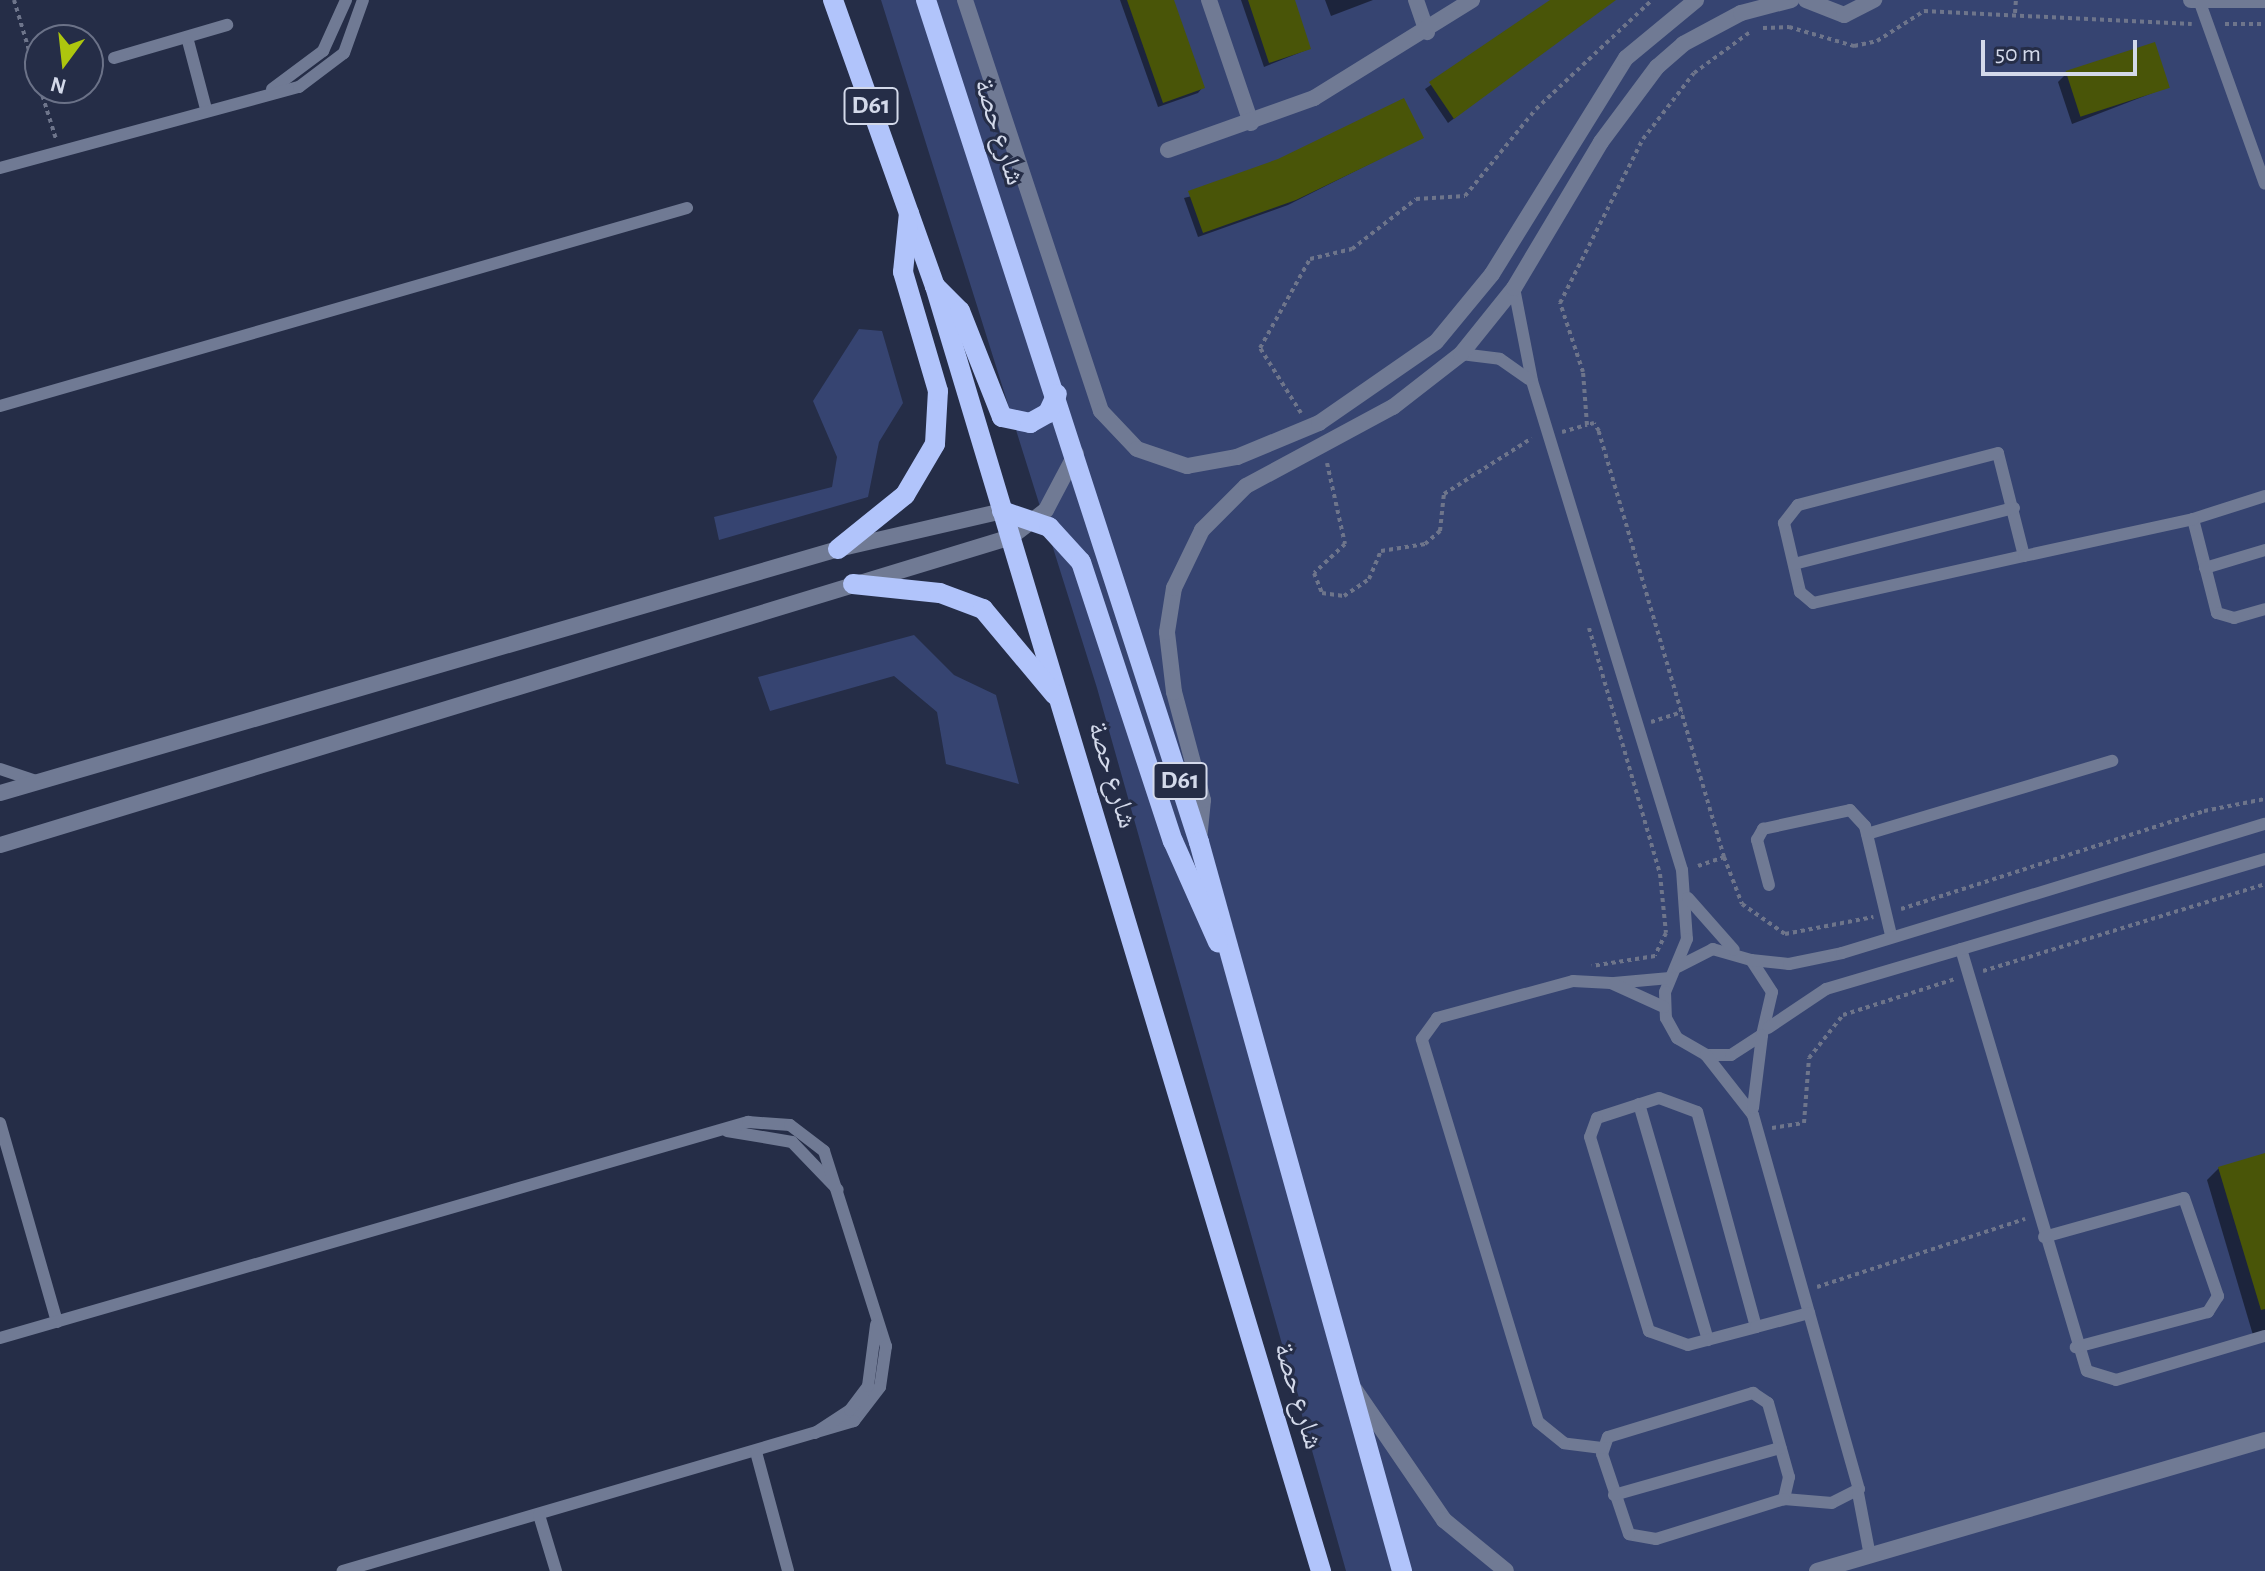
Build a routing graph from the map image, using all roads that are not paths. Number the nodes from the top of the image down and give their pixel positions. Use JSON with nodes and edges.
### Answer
{"nodes":[{"id":1,"x":346,"y":0,"type":"edge"},
{"id":2,"x":363,"y":0,"type":"edge"},
{"id":3,"x":833,"y":0,"type":"edge"},
{"id":4,"x":926,"y":0,"type":"edge"},
{"id":5,"x":965,"y":0,"type":"edge"},
{"id":6,"x":1209,"y":0,"type":"edge"},
{"id":7,"x":1416,"y":0,"type":"edge"},
{"id":8,"x":1472,"y":0,"type":"edge"},
{"id":9,"x":1696,"y":0,"type":"edge"},
{"id":10,"x":1791,"y":0,"type":"edge"},
{"id":11,"x":1806,"y":0,"type":"edge"},
{"id":12,"x":1874,"y":0,"type":"edge"},
{"id":13,"x":2191,"y":0,"type":"edge"},
{"id":14,"x":2199,"y":0,"type":"edge"},
{"id":15,"x":2265,"y":0,"type":"edge"},
{"id":16,"x":227,"y":25,"type":"dead end"},
{"id":17,"x":1427,"y":32,"type":"junction"},
{"id":18,"x":187,"y":37,"type":"junction"},
{"id":19,"x":114,"y":58,"type":"dead end"},
{"id":20,"x":272,"y":89,"type":"junction"},
{"id":21,"x":206,"y":109,"type":"junction"},
{"id":22,"x":1251,"y":123,"type":"junction"},
{"id":23,"x":1168,"y":150,"type":"dead end"},
{"id":24,"x":0,"y":168,"type":"edge"},
{"id":25,"x":2265,"y":184,"type":"edge"},
{"id":26,"x":687,"y":208,"type":"dead end"},
{"id":27,"x":909,"y":213,"type":"junction"},
{"id":28,"x":935,"y":286,"type":"junction"},
{"id":29,"x":1514,"y":288,"type":"junction"},
{"id":30,"x":1461,"y":354,"type":"junction"},
{"id":31,"x":1532,"y":381,"type":"junction"},
{"id":32,"x":1057,"y":394,"type":"junction"},
{"id":33,"x":0,"y":406,"type":"edge"},
{"id":34,"x":1076,"y":452,"type":"junction"},
{"id":35,"x":2265,"y":496,"type":"edge"},
{"id":36,"x":2014,"y":508,"type":"junction"},
{"id":37,"x":1002,"y":511,"type":"junction"},
{"id":38,"x":2193,"y":519,"type":"junction"},
{"id":39,"x":1036,"y":521,"type":"junction"},
{"id":40,"x":1011,"y":537,"type":"junction"},
{"id":41,"x":838,"y":549,"type":"junction"},
{"id":42,"x":2265,"y":550,"type":"edge"},
{"id":43,"x":2024,"y":556,"type":"junction"},
{"id":44,"x":1794,"y":564,"type":"junction"},
{"id":45,"x":2205,"y":568,"type":"junction"},
{"id":46,"x":853,"y":584,"type":"junction"},
{"id":47,"x":2265,"y":609,"type":"edge"},
{"id":48,"x":1062,"y":705,"type":"junction"},
{"id":49,"x":2112,"y":761,"type":"dead end"},
{"id":50,"x":0,"y":769,"type":"edge"},
{"id":51,"x":39,"y":782,"type":"junction"},
{"id":52,"x":0,"y":793,"type":"edge"},
{"id":53,"x":2265,"y":824,"type":"edge"},
{"id":54,"x":1867,"y":834,"type":"junction"},
{"id":55,"x":1199,"y":842,"type":"junction"},
{"id":56,"x":0,"y":845,"type":"edge"},
{"id":57,"x":2265,"y":859,"type":"edge"},
{"id":58,"x":1769,"y":885,"type":"dead end"},
{"id":59,"x":1687,"y":896,"type":"junction"},
{"id":60,"x":1891,"y":935,"type":"junction"},
{"id":61,"x":1961,"y":949,"type":"junction"},
{"id":62,"x":1746,"y":957,"type":"junction"},
{"id":63,"x":1235,"y":969,"type":"junction"},
{"id":64,"x":1674,"y":973,"type":"junction"},
{"id":65,"x":1611,"y":983,"type":"junction"},
{"id":66,"x":1664,"y":1007,"type":"junction"},
{"id":67,"x":1763,"y":1033,"type":"junction"},
{"id":68,"x":1706,"y":1055,"type":"junction"},
{"id":69,"x":1639,"y":1104,"type":"junction"},
{"id":70,"x":1753,"y":1115,"type":"junction"},
{"id":71,"x":0,"y":1123,"type":"edge"},
{"id":72,"x":2044,"y":1237,"type":"junction"},
{"id":73,"x":1809,"y":1313,"type":"junction"},
{"id":74,"x":57,"y":1322,"type":"junction"},
{"id":75,"x":1756,"y":1327,"type":"junction"},
{"id":76,"x":2265,"y":1336,"type":"edge"},
{"id":77,"x":0,"y":1338,"type":"edge"},
{"id":78,"x":1708,"y":1340,"type":"junction"},
{"id":79,"x":2076,"y":1347,"type":"junction"},
{"id":80,"x":1351,"y":1384,"type":"junction"},
{"id":81,"x":2265,"y":1440,"type":"edge"},
{"id":82,"x":1602,"y":1448,"type":"junction"},
{"id":83,"x":1780,"y":1448,"type":"junction"},
{"id":84,"x":756,"y":1452,"type":"junction"},
{"id":85,"x":1858,"y":1493,"type":"junction"},
{"id":86,"x":1614,"y":1495,"type":"junction"},
{"id":87,"x":1784,"y":1499,"type":"junction"},
{"id":88,"x":539,"y":1515,"type":"junction"},
{"id":89,"x":1870,"y":1556,"type":"junction"},
{"id":90,"x":1825,"y":1570,"type":"edge"},
{"id":91,"x":343,"y":1571,"type":"edge"},
{"id":92,"x":556,"y":1571,"type":"edge"},
{"id":93,"x":788,"y":1571,"type":"edge"},
{"id":94,"x":1321,"y":1571,"type":"edge"},
{"id":95,"x":1402,"y":1571,"type":"edge"},
{"id":96,"x":1506,"y":1571,"type":"edge"}],
"edges":[{"from":1,"to":20,"type":"lane"},
{"from":2,"to":20,"type":"lane"},
{"from":3,"to":27,"type":"main road","name":"شارع حصة","number":"D61"},
{"from":4,"to":32,"type":"main road","name":"شارع حصة","number":"D61"},
{"from":5,"to":9,"type":"street"},
{"from":6,"to":22,"type":"street"},
{"from":7,"to":17,"type":"street"},
{"from":8,"to":17,"type":"street"},
{"from":10,"to":29,"type":"street"},
{"from":11,"to":12,"type":"street"},
{"from":13,"to":14,"type":"street"},
{"from":14,"to":15,"type":"street"},
{"from":14,"to":25,"type":"lane"},
{"from":16,"to":18,"type":"lane"},
{"from":17,"to":22,"type":"street"},
{"from":18,"to":19,"type":"lane"},
{"from":18,"to":21,"type":"lane"},
{"from":20,"to":21,"type":"lane"},
{"from":21,"to":24,"type":"lane"},
{"from":22,"to":23,"type":"street"},
{"from":26,"to":33,"type":"lane"},
{"from":27,"to":28,"type":"main road","name":"شارع حصة","number":"D61"},
{"from":27,"to":41,"type":"main road"},
{"from":28,"to":32,"type":"main road"},
{"from":28,"to":37,"type":"main road","name":"شارع حصة","number":"D61"},
{"from":29,"to":30,"type":"street"},
{"from":29,"to":31,"type":"lane"},
{"from":30,"to":31,"type":"lane"},
{"from":30,"to":55,"type":"street"},
{"from":31,"to":59,"type":"lane"},
{"from":32,"to":34,"type":"main road","name":"شارع حصة","number":"D61"},
{"from":34,"to":39,"type":"street"},
{"from":34,"to":55,"type":"main road","name":"شارع حصة","number":"D61"},
{"from":35,"to":38,"type":"lane"},
{"from":36,"to":43,"type":"lane"},
{"from":36,"to":44,"type":"lane"},
{"from":36,"to":44,"type":"lane"},
{"from":37,"to":39,"type":"main road"},
{"from":37,"to":40,"type":"main road","name":"شارع حصة","number":"D61"},
{"from":37,"to":41,"type":"street"},
{"from":38,"to":43,"type":"lane"},
{"from":38,"to":45,"type":"lane"},
{"from":39,"to":40,"type":"street"},
{"from":39,"to":63,"type":"main road"},
{"from":40,"to":46,"type":"street"},
{"from":40,"to":48,"type":"main road","name":"شارع حصة","number":"D61"},
{"from":41,"to":51,"type":"street"},
{"from":42,"to":45,"type":"lane"},
{"from":43,"to":44,"type":"lane"},
{"from":45,"to":47,"type":"lane"},
{"from":46,"to":48,"type":"main road"},
{"from":46,"to":56,"type":"street"},
{"from":48,"to":94,"type":"main road","name":"شارع حصة","number":"D61"},
{"from":49,"to":54,"type":"lane"},
{"from":50,"to":51,"type":"lane"},
{"from":51,"to":52,"type":"street"},
{"from":53,"to":60,"type":"lane"},
{"from":54,"to":58,"type":"lane"},
{"from":54,"to":60,"type":"lane"},
{"from":55,"to":63,"type":"main road","name":"شارع حصة","number":"D61"},
{"from":57,"to":61,"type":"lane"},
{"from":59,"to":62,"type":"lane"},
{"from":59,"to":64,"type":"lane"},
{"from":60,"to":62,"type":"lane"},
{"from":61,"to":67,"type":"lane"},
{"from":61,"to":72,"type":"lane"},
{"from":62,"to":64,"type":"lane"},
{"from":62,"to":67,"type":"lane"},
{"from":63,"to":80,"type":"main road","name":"شارع حصة","number":"D61"},
{"from":64,"to":65,"type":"lane"},
{"from":64,"to":66,"type":"lane"},
{"from":65,"to":66,"type":"lane"},
{"from":65,"to":82,"type":"lane"},
{"from":66,"to":68,"type":"lane"},
{"from":67,"to":68,"type":"lane"},
{"from":67,"to":70,"type":"lane"},
{"from":68,"to":70,"type":"lane"},
{"from":69,"to":75,"type":"lane"},
{"from":69,"to":78,"type":"lane"},
{"from":69,"to":78,"type":"lane"},
{"from":70,"to":73,"type":"lane"},
{"from":71,"to":74,"type":"lane"},
{"from":72,"to":79,"type":"lane"},
{"from":72,"to":79,"type":"lane"},
{"from":73,"to":75,"type":"lane"},
{"from":73,"to":85,"type":"lane"},
{"from":74,"to":77,"type":"lane"},
{"from":74,"to":84,"type":"lane"},
{"from":75,"to":78,"type":"lane"},
{"from":76,"to":79,"type":"lane"},
{"from":80,"to":95,"type":"main road","name":"شارع حصة","number":"D61"},
{"from":80,"to":96,"type":"street"},
{"from":81,"to":89,"type":"street"},
{"from":82,"to":83,"type":"lane"},
{"from":82,"to":86,"type":"lane"},
{"from":83,"to":86,"type":"lane"},
{"from":83,"to":87,"type":"lane"},
{"from":84,"to":88,"type":"lane"},
{"from":84,"to":93,"type":"lane"},
{"from":85,"to":87,"type":"lane"},
{"from":85,"to":89,"type":"lane"},
{"from":86,"to":87,"type":"lane"},
{"from":88,"to":91,"type":"lane"},
{"from":88,"to":92,"type":"lane"},
{"from":89,"to":90,"type":"street"}]}
